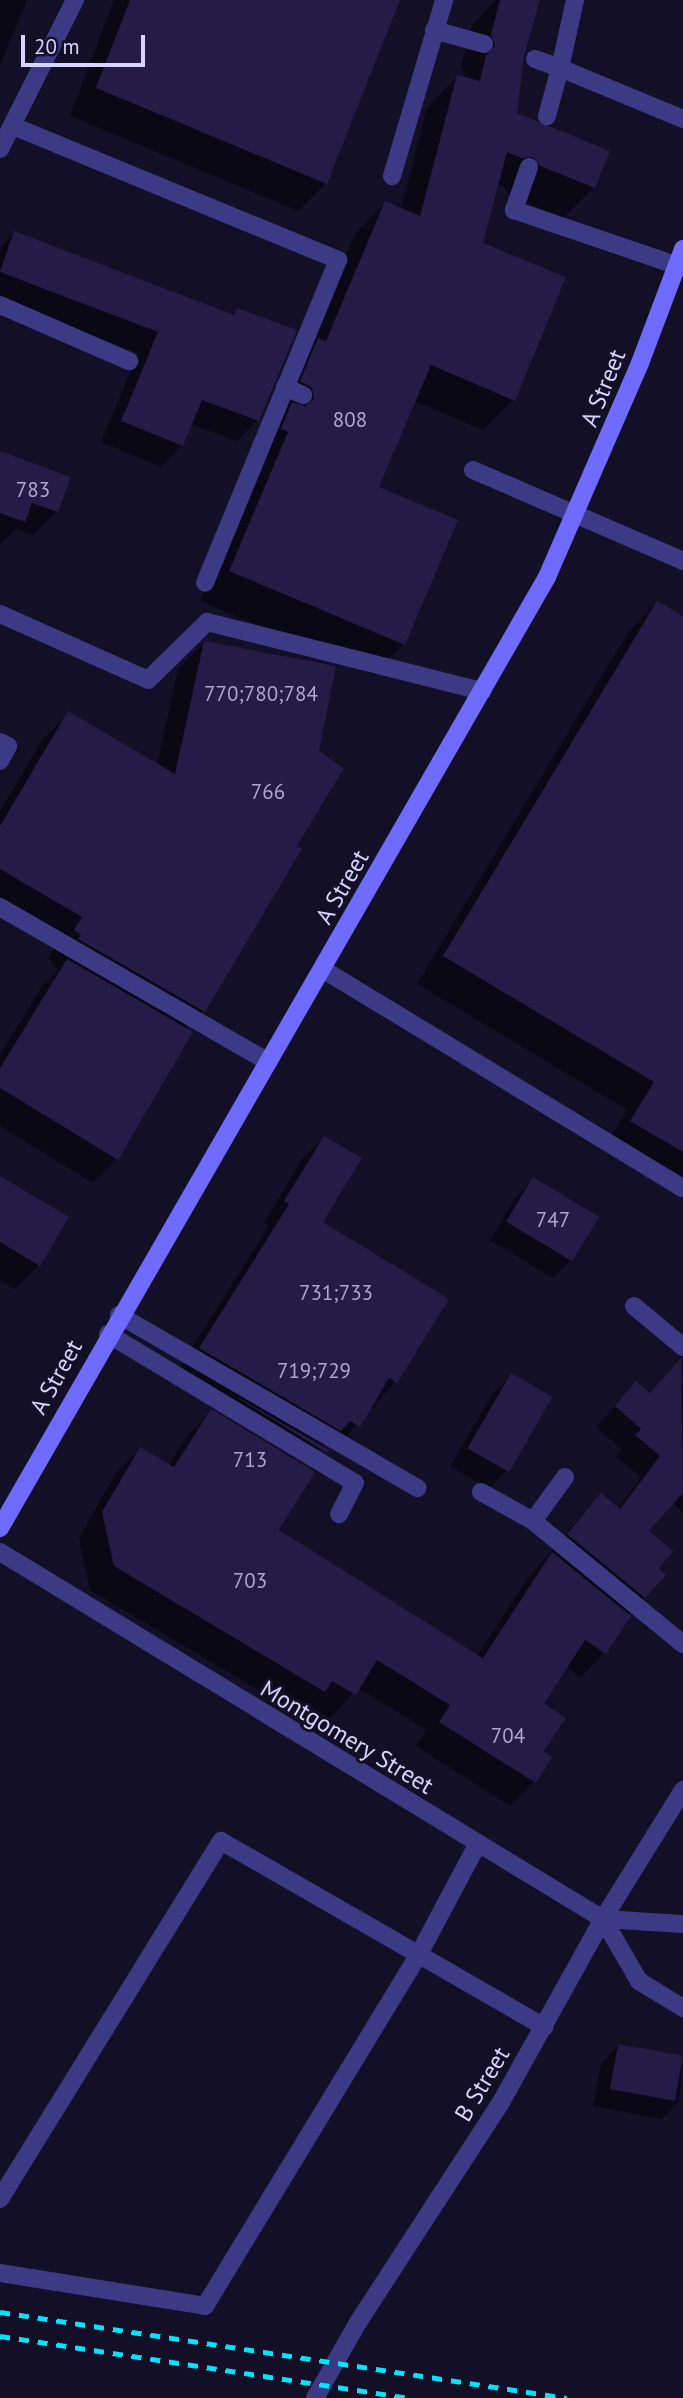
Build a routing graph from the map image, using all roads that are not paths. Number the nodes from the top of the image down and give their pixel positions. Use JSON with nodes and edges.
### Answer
{"nodes":[{"id":1,"x":75,"y":0,"type":"edge"},
{"id":2,"x":444,"y":0,"type":"edge"},
{"id":3,"x":575,"y":0,"type":"edge"},
{"id":4,"x":434,"y":30,"type":"junction"},
{"id":5,"x":484,"y":44,"type":"dead end"},
{"id":6,"x":535,"y":59,"type":"dead end"},
{"id":7,"x":560,"y":68,"type":"junction"},
{"id":8,"x":547,"y":116,"type":"dead end"},
{"id":9,"x":683,"y":118,"type":"edge"},
{"id":10,"x":13,"y":126,"type":"junction"},
{"id":11,"x":0,"y":149,"type":"edge"},
{"id":12,"x":529,"y":167,"type":"dead end"},
{"id":13,"x":391,"y":176,"type":"dead end"},
{"id":14,"x":680,"y":257,"type":"edge"},
{"id":15,"x":0,"y":305,"type":"edge"},
{"id":16,"x":129,"y":361,"type":"dead end"},
{"id":17,"x":285,"y":387,"type":"junction"},
{"id":18,"x":303,"y":395,"type":"dead end"},
{"id":19,"x":473,"y":470,"type":"dead end"},
{"id":20,"x":576,"y":514,"type":"junction"},
{"id":21,"x":683,"y":561,"type":"edge"},
{"id":22,"x":205,"y":583,"type":"dead end"},
{"id":23,"x":0,"y":614,"type":"edge"},
{"id":24,"x":482,"y":691,"type":"junction"},
{"id":25,"x":0,"y":742,"type":"edge"},
{"id":26,"x":0,"y":761,"type":"edge"},
{"id":27,"x":0,"y":907,"type":"edge"},
{"id":28,"x":324,"y":970,"type":"junction"},
{"id":29,"x":268,"y":1062,"type":"junction"},
{"id":30,"x":683,"y":1188,"type":"edge"},
{"id":31,"x":634,"y":1306,"type":"dead end"},
{"id":32,"x":119,"y":1315,"type":"junction"},
{"id":33,"x":108,"y":1334,"type":"junction"},
{"id":34,"x":683,"y":1347,"type":"edge"},
{"id":35,"x":565,"y":1476,"type":"dead end"},
{"id":36,"x":417,"y":1488,"type":"dead end"},
{"id":37,"x":481,"y":1492,"type":"dead end"},
{"id":38,"x":339,"y":1514,"type":"dead end"},
{"id":39,"x":533,"y":1521,"type":"junction"},
{"id":40,"x":0,"y":1528,"type":"edge"},
{"id":41,"x":0,"y":1552,"type":"edge"},
{"id":42,"x":683,"y":1644,"type":"edge"},
{"id":43,"x":683,"y":1790,"type":"edge"},
{"id":44,"x":477,"y":1845,"type":"junction"},
{"id":45,"x":603,"y":1919,"type":"junction"},
{"id":46,"x":683,"y":1924,"type":"edge"},
{"id":47,"x":418,"y":1956,"type":"junction"},
{"id":48,"x":683,"y":2008,"type":"edge"},
{"id":49,"x":544,"y":2027,"type":"junction"},
{"id":50,"x":0,"y":2199,"type":"edge"},
{"id":51,"x":0,"y":2273,"type":"edge"},
{"id":52,"x":315,"y":2398,"type":"edge"}],
"edges":[{"from":1,"to":10,"type":"street"},
{"from":2,"to":4,"type":"street"},
{"from":3,"to":7,"type":"street"},
{"from":4,"to":5,"type":"street"},
{"from":4,"to":13,"type":"street"},
{"from":6,"to":7,"type":"street"},
{"from":7,"to":8,"type":"street"},
{"from":7,"to":9,"type":"street"},
{"from":10,"to":11,"type":"street"},
{"from":10,"to":17,"type":"street"},
{"from":12,"to":14,"type":"street"},
{"from":14,"to":20,"type":"main road","name":"A Street"},
{"from":15,"to":16,"type":"street"},
{"from":17,"to":18,"type":"street"},
{"from":17,"to":22,"type":"street"},
{"from":19,"to":20,"type":"street"},
{"from":20,"to":21,"type":"street"},
{"from":20,"to":24,"type":"main road","name":"A Street"},
{"from":23,"to":24,"type":"street"},
{"from":24,"to":28,"type":"main road","name":"A Street"},
{"from":25,"to":26,"type":"street"},
{"from":27,"to":29,"type":"street"},
{"from":28,"to":29,"type":"main road","name":"A Street"},
{"from":28,"to":30,"type":"street"},
{"from":29,"to":32,"type":"main road","name":"A Street"},
{"from":31,"to":34,"type":"street"},
{"from":32,"to":33,"type":"main road","name":"A Street"},
{"from":32,"to":36,"type":"street"},
{"from":33,"to":38,"type":"street"},
{"from":33,"to":40,"type":"main road","name":"A Street"},
{"from":35,"to":39,"type":"street"},
{"from":37,"to":39,"type":"street"},
{"from":39,"to":42,"type":"street"},
{"from":41,"to":44,"type":"street","name":"Montgomery Street"},
{"from":43,"to":45,"type":"street","name":"B Street"},
{"from":44,"to":45,"type":"street","name":"Montgomery Street"},
{"from":44,"to":47,"type":"street"},
{"from":45,"to":46,"type":"street","name":"Montgomery Street"},
{"from":45,"to":48,"type":"street"},
{"from":45,"to":49,"type":"street","name":"B Street"},
{"from":47,"to":49,"type":"street"},
{"from":47,"to":50,"type":"street"},
{"from":47,"to":51,"type":"street"},
{"from":49,"to":52,"type":"street","name":"B Street"}]}
